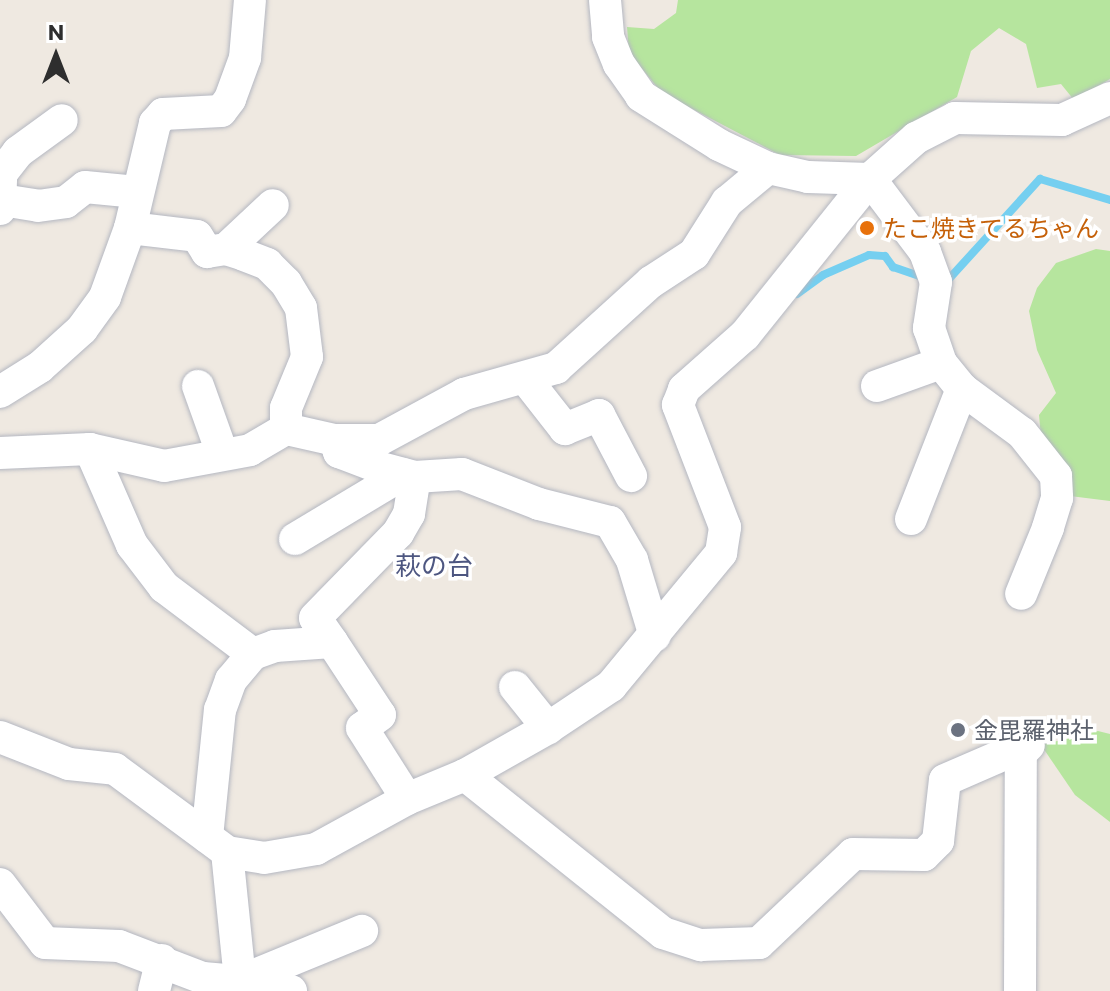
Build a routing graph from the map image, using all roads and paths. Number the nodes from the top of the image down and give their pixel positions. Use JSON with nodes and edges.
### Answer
{"nodes":[{"id":1,"x":250,"y":0,"type":"edge"},
{"id":2,"x":605,"y":0,"type":"edge"},
{"id":3,"x":1110,"y":98,"type":"edge"},
{"id":4,"x":62,"y":120,"type":"dead end"},
{"id":5,"x":768,"y":168,"type":"junction"},
{"id":6,"x":870,"y":179,"type":"junction"},
{"id":7,"x":137,"y":192,"type":"junction"},
{"id":8,"x":1,"y":204,"type":"edge"},
{"id":9,"x":273,"y":205,"type":"dead end"},
{"id":10,"x":130,"y":228,"type":"junction"},
{"id":11,"x":226,"y":249,"type":"junction"},
{"id":12,"x":941,"y":363,"type":"junction"},
{"id":13,"x":525,"y":378,"type":"junction"},
{"id":14,"x":198,"y":386,"type":"dead end"},
{"id":15,"x":877,"y":386,"type":"dead end"},
{"id":16,"x":962,"y":389,"type":"junction"},
{"id":17,"x":0,"y":392,"type":"edge"},
{"id":18,"x":286,"y":429,"type":"junction"},
{"id":19,"x":335,"y":440,"type":"junction"},
{"id":20,"x":90,"y":449,"type":"junction"},
{"id":21,"x":0,"y":453,"type":"edge"},
{"id":22,"x":222,"y":453,"type":"junction"},
{"id":23,"x":409,"y":475,"type":"junction"},
{"id":24,"x":631,"y":476,"type":"dead end"},
{"id":25,"x":911,"y":519,"type":"dead end"},
{"id":26,"x":295,"y":539,"type":"dead end"},
{"id":27,"x":1021,"y":594,"type":"dead end"},
{"id":28,"x":655,"y":636,"type":"junction"},
{"id":29,"x":332,"y":642,"type":"junction"},
{"id":30,"x":253,"y":654,"type":"junction"},
{"id":31,"x":515,"y":687,"type":"dead end"},
{"id":32,"x":548,"y":728,"type":"junction"},
{"id":33,"x":0,"y":737,"type":"edge"},
{"id":34,"x":465,"y":775,"type":"junction"},
{"id":35,"x":407,"y":799,"type":"junction"},
{"id":36,"x":217,"y":845,"type":"junction"},
{"id":37,"x":0,"y":884,"type":"edge"},
{"id":38,"x":362,"y":931,"type":"dead end"},
{"id":39,"x":158,"y":976,"type":"edge"},
{"id":40,"x":240,"y":981,"type":"junction"},
{"id":41,"x":291,"y":991,"type":"edge"},
{"id":42,"x":1020,"y":991,"type":"edge"}],
"edges":[{"from":1,"to":7,"type":"street"},
{"from":2,"to":5,"type":"street"},
{"from":3,"to":6,"type":"street"},
{"from":4,"to":8,"type":"street"},
{"from":5,"to":6,"type":"street"},
{"from":5,"to":13,"type":"street"},
{"from":6,"to":12,"type":"street"},
{"from":6,"to":28,"type":"street"},
{"from":7,"to":8,"type":"street"},
{"from":7,"to":10,"type":"street"},
{"from":9,"to":11,"type":"street"},
{"from":10,"to":11,"type":"street"},
{"from":10,"to":17,"type":"street"},
{"from":11,"to":18,"type":"street"},
{"from":12,"to":15,"type":"street"},
{"from":12,"to":16,"type":"street"},
{"from":13,"to":19,"type":"street"},
{"from":13,"to":24,"type":"street"},
{"from":14,"to":22,"type":"street"},
{"from":16,"to":25,"type":"street"},
{"from":16,"to":27,"type":"street"},
{"from":18,"to":19,"type":"street"},
{"from":18,"to":22,"type":"street"},
{"from":19,"to":23,"type":"street"},
{"from":20,"to":21,"type":"street"},
{"from":20,"to":22,"type":"street"},
{"from":20,"to":30,"type":"street"},
{"from":23,"to":26,"type":"street"},
{"from":23,"to":28,"type":"street"},
{"from":23,"to":29,"type":"street"},
{"from":28,"to":32,"type":"street"},
{"from":29,"to":30,"type":"street"},
{"from":29,"to":35,"type":"street"},
{"from":30,"to":36,"type":"street"},
{"from":31,"to":32,"type":"street"},
{"from":32,"to":34,"type":"street"},
{"from":33,"to":36,"type":"street"},
{"from":34,"to":35,"type":"street"},
{"from":34,"to":42,"type":"street"},
{"from":35,"to":36,"type":"street"},
{"from":36,"to":40,"type":"street"},
{"from":37,"to":39,"type":"street"},
{"from":38,"to":40,"type":"street"},
{"from":39,"to":40,"type":"street"},
{"from":40,"to":41,"type":"street"}]}
